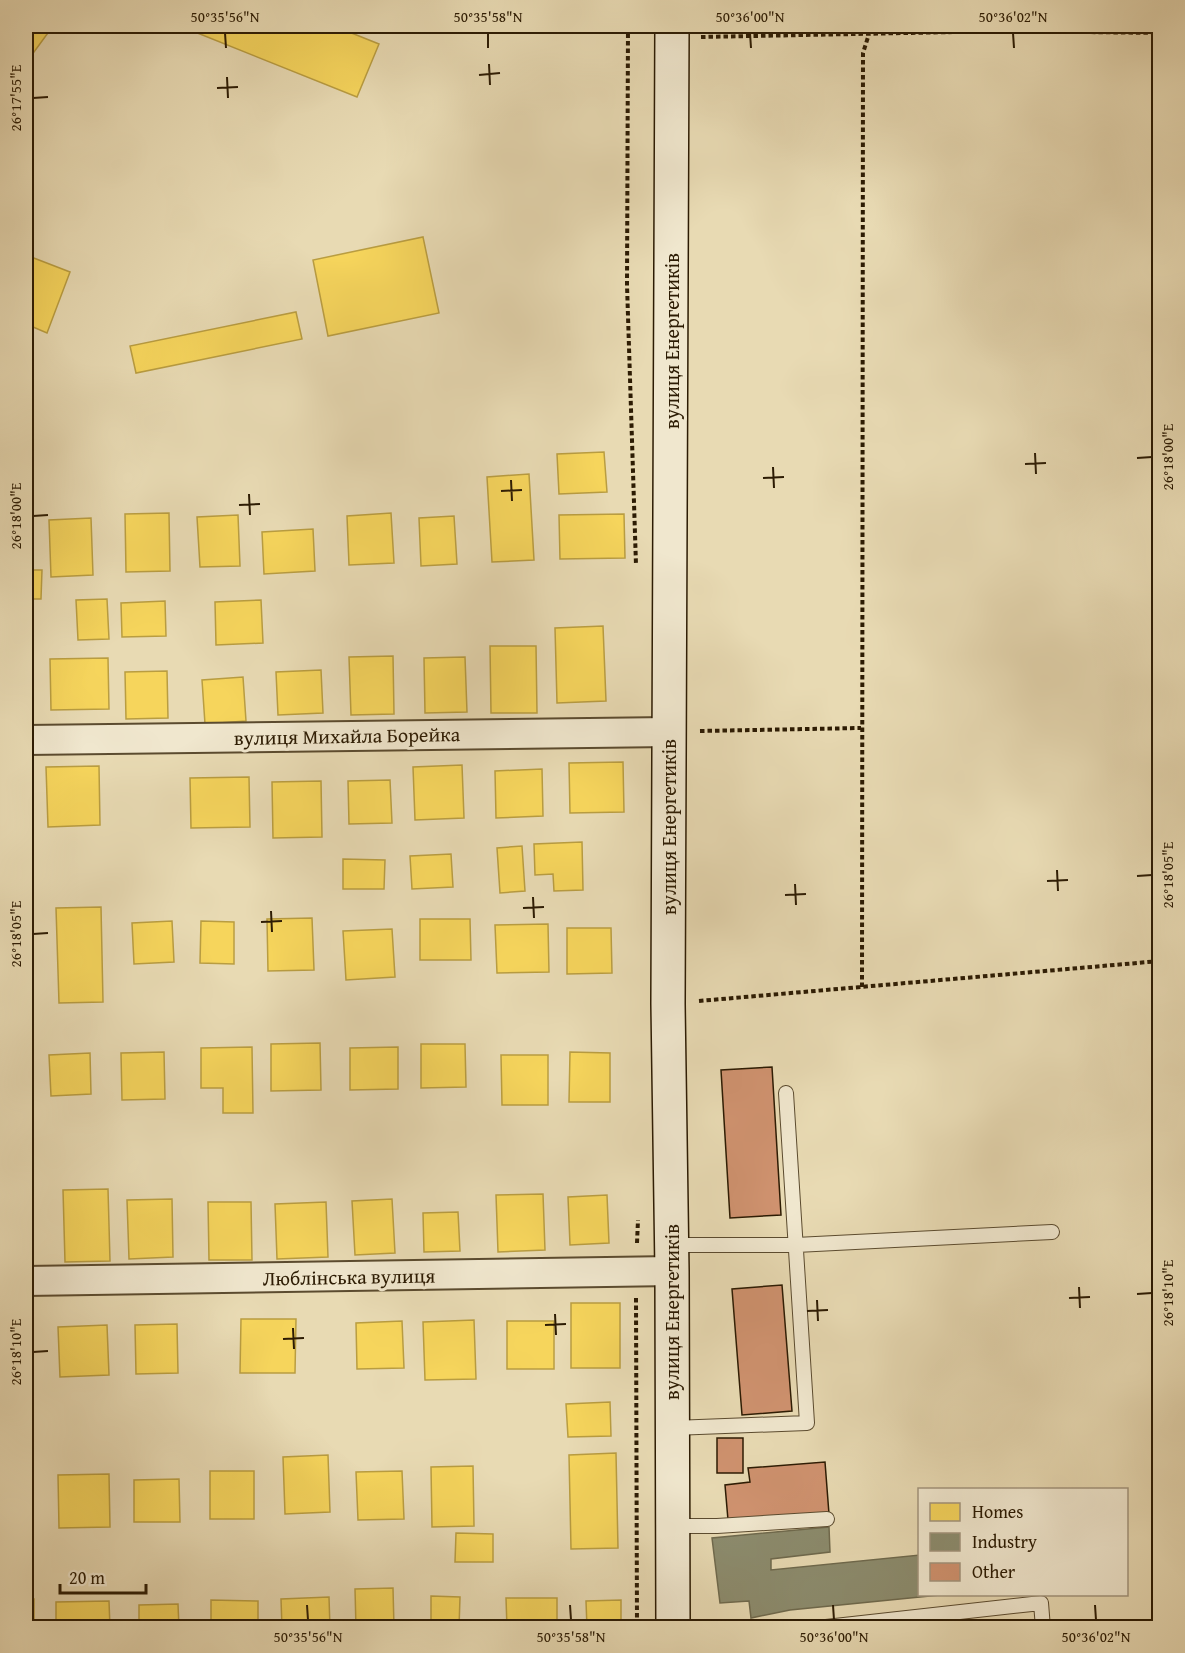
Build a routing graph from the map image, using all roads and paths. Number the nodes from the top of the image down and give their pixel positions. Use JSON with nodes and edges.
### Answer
{"nodes":[{"id":1,"x":672,"y":32,"type":"edge"},
{"id":2,"x":1160,"y":33,"type":"edge"},
{"id":3,"x":869,"y":34,"type":"junction"},
{"id":4,"x":861,"y":728,"type":"junction"},
{"id":5,"x":669,"y":732,"type":"junction"},
{"id":6,"x":26,"y":740,"type":"edge"},
{"id":7,"x":1160,"y":961,"type":"edge"},
{"id":8,"x":862,"y":987,"type":"junction"},
{"id":9,"x":668,"y":1004,"type":"junction"},
{"id":10,"x":786,"y":1093,"type":"dead end"},
{"id":11,"x":1052,"y":1232,"type":"dead end"},
{"id":12,"x":796,"y":1245,"type":"junction"},
{"id":13,"x":672,"y":1258,"type":"junction"},
{"id":14,"x":26,"y":1281,"type":"edge"},
{"id":15,"x":673,"y":1428,"type":"junction"},
{"id":16,"x":827,"y":1519,"type":"dead end"},
{"id":17,"x":672,"y":1526,"type":"junction"},
{"id":18,"x":673,"y":1628,"type":"edge"},
{"id":19,"x":817,"y":1628,"type":"edge"},
{"id":20,"x":1043,"y":1628,"type":"edge"}],
"edges":[{"from":1,"to":3,"type":"path"},
{"from":1,"to":5,"type":"street","name":"вулиця Енергетиків"},
{"from":2,"to":3,"type":"path"},
{"from":3,"to":4,"type":"path"},
{"from":4,"to":5,"type":"path"},
{"from":4,"to":8,"type":"path"},
{"from":5,"to":6,"type":"street","name":"вулиця Михайла Борейка"},
{"from":5,"to":9,"type":"street","name":"вулиця Енергетиків"},
{"from":7,"to":8,"type":"path"},
{"from":8,"to":9,"type":"path"},
{"from":9,"to":13,"type":"street","name":"вулиця Енергетиків"},
{"from":10,"to":12,"type":"lane"},
{"from":11,"to":12,"type":"lane"},
{"from":12,"to":13,"type":"lane"},
{"from":12,"to":15,"type":"lane"},
{"from":13,"to":14,"type":"street","name":"Люблінська вулиця"},
{"from":13,"to":15,"type":"street","name":"вулиця Енергетиків"},
{"from":15,"to":17,"type":"street","name":"вулиця Енергетиків"},
{"from":16,"to":17,"type":"lane"},
{"from":17,"to":18,"type":"street","name":"вулиця Енергетиків"},
{"from":19,"to":20,"type":"lane"}]}
